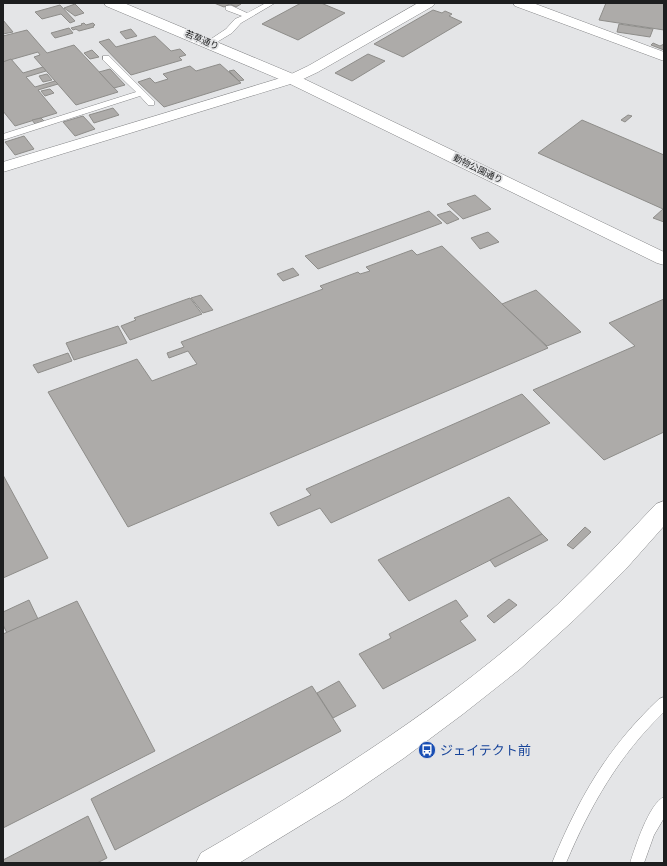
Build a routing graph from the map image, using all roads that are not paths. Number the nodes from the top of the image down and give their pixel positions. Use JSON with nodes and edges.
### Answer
{"nodes":[{"id":1,"x":111,"y":3,"type":"edge"},
{"id":2,"x":271,"y":3,"type":"edge"},
{"id":3,"x":428,"y":3,"type":"edge"},
{"id":4,"x":520,"y":3,"type":"edge"},
{"id":5,"x":228,"y":8,"type":"dead end"},
{"id":6,"x":248,"y":16,"type":"junction"},
{"id":7,"x":209,"y":43,"type":"junction"},
{"id":8,"x":664,"y":57,"type":"edge"},
{"id":9,"x":106,"y":58,"type":"dead end"},
{"id":10,"x":292,"y":79,"type":"junction"},
{"id":11,"x":140,"y":93,"type":"junction"},
{"id":12,"x":151,"y":103,"type":"dead end"},
{"id":13,"x":3,"y":137,"type":"edge"},
{"id":14,"x":3,"y":167,"type":"edge"},
{"id":15,"x":664,"y":259,"type":"edge"},
{"id":16,"x":664,"y":510,"type":"edge"},
{"id":17,"x":664,"y":704,"type":"edge"},
{"id":18,"x":664,"y":804,"type":"edge"},
{"id":19,"x":211,"y":863,"type":"edge"},
{"id":20,"x":559,"y":863,"type":"edge"},
{"id":21,"x":637,"y":863,"type":"edge"}],
"edges":[{"from":1,"to":7,"type":"street","name":"若草通り"},
{"from":2,"to":6,"type":"lane"},
{"from":3,"to":10,"type":"street"},
{"from":4,"to":8,"type":"street"},
{"from":5,"to":6,"type":"lane"},
{"from":6,"to":7,"type":"lane"},
{"from":7,"to":10,"type":"street","name":"若草通り"},
{"from":9,"to":11,"type":"lane"},
{"from":10,"to":14,"type":"street"},
{"from":10,"to":15,"type":"street","name":"動物公園通り"},
{"from":11,"to":12,"type":"lane"},
{"from":11,"to":13,"type":"lane"},
{"from":16,"to":19,"type":"street"},
{"from":17,"to":20,"type":"lane"},
{"from":18,"to":21,"type":"lane"}]}
